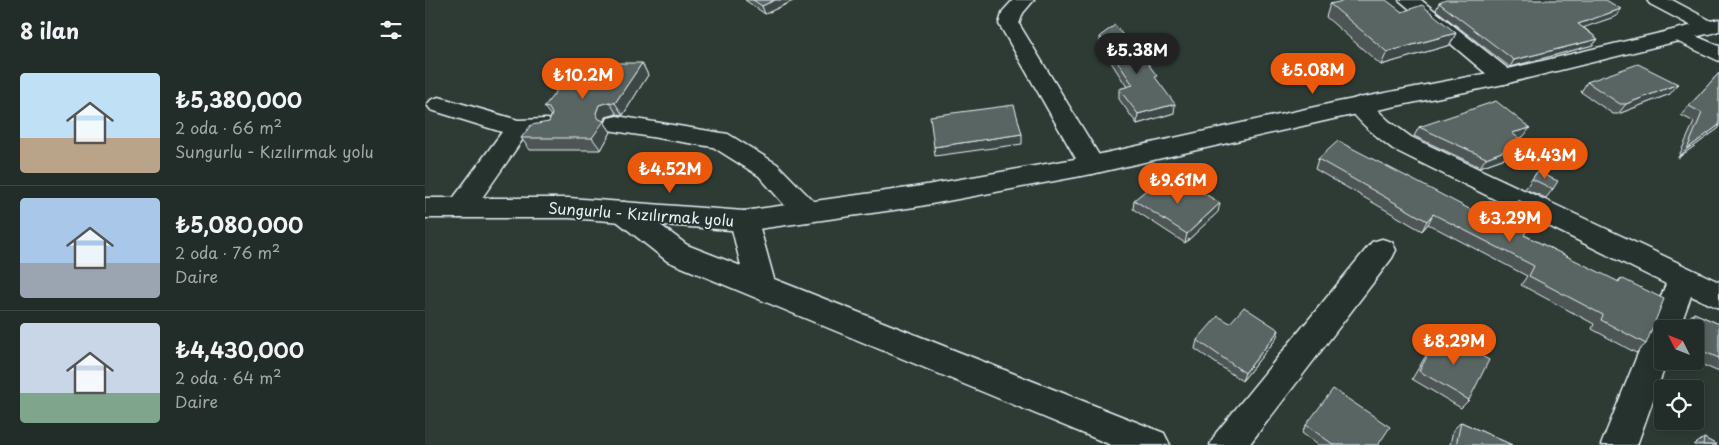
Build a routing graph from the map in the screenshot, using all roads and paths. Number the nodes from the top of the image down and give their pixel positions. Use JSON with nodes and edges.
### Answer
{"nodes":[{"id":1,"x":1024,"y":0,"type":"edge"},
{"id":2,"x":1410,"y":0,"type":"edge"},
{"id":3,"x":1657,"y":0,"type":"edge"},
{"id":4,"x":1714,"y":26,"type":"edge"},
{"id":5,"x":1679,"y":35,"type":"junction"},
{"id":6,"x":1719,"y":54,"type":"edge"},
{"id":7,"x":1504,"y":77,"type":"junction"},
{"id":8,"x":439,"y":105,"type":"dead end"},
{"id":9,"x":1359,"y":106,"type":"junction"},
{"id":10,"x":617,"y":124,"type":"dead end"},
{"id":11,"x":547,"y":127,"type":"edge"},
{"id":12,"x":518,"y":128,"type":"junction"},
{"id":13,"x":1092,"y":165,"type":"junction"},
{"id":14,"x":425,"y":208,"type":"edge"},
{"id":15,"x":460,"y":208,"type":"junction"},
{"id":16,"x":624,"y":212,"type":"junction"},
{"id":17,"x":807,"y":212,"type":"junction"},
{"id":18,"x":744,"y":221,"type":"junction"},
{"id":19,"x":1382,"y":250,"type":"dead end"},
{"id":20,"x":1683,"y":278,"type":"junction"},
{"id":21,"x":761,"y":287,"type":"junction"},
{"id":22,"x":1719,"y":296,"type":"edge"},
{"id":23,"x":1667,"y":320,"type":"edge"},
{"id":24,"x":1654,"y":354,"type":"edge"},
{"id":25,"x":1152,"y":445,"type":"edge"},
{"id":26,"x":1228,"y":445,"type":"edge"},
{"id":27,"x":1619,"y":445,"type":"edge"}],
"edges":[{"from":1,"to":13,"type":"street"},
{"from":2,"to":7,"type":"street"},
{"from":3,"to":4,"type":"street"},
{"from":4,"to":5,"type":"street","name":"Sungurlu - Kızılırmak yolu"},
{"from":5,"to":6,"type":"street"},
{"from":5,"to":7,"type":"street","name":"Sungurlu - Kızılırmak yolu"},
{"from":7,"to":9,"type":"street","name":"Sungurlu - Kızılırmak yolu"},
{"from":8,"to":12,"type":"street"},
{"from":9,"to":13,"type":"street","name":"Sungurlu - Kızılırmak yolu"},
{"from":9,"to":20,"type":"street"},
{"from":10,"to":17,"type":"street"},
{"from":11,"to":12,"type":"street"},
{"from":12,"to":15,"type":"street"},
{"from":13,"to":17,"type":"street","name":"Sungurlu - Kızılırmak yolu"},
{"from":14,"to":15,"type":"street","name":"Sungurlu - Kızılırmak yolu"},
{"from":15,"to":16,"type":"street","name":"Sungurlu - Kızılırmak yolu"},
{"from":16,"to":18,"type":"street","name":"Sungurlu - Kızılırmak yolu"},
{"from":16,"to":21,"type":"street"},
{"from":17,"to":18,"type":"street","name":"Sungurlu - Kızılırmak yolu"},
{"from":18,"to":21,"type":"street"},
{"from":19,"to":26,"type":"street"},
{"from":20,"to":22,"type":"street"},
{"from":20,"to":23,"type":"street"},
{"from":21,"to":25,"type":"street"},
{"from":24,"to":27,"type":"street"}]}
